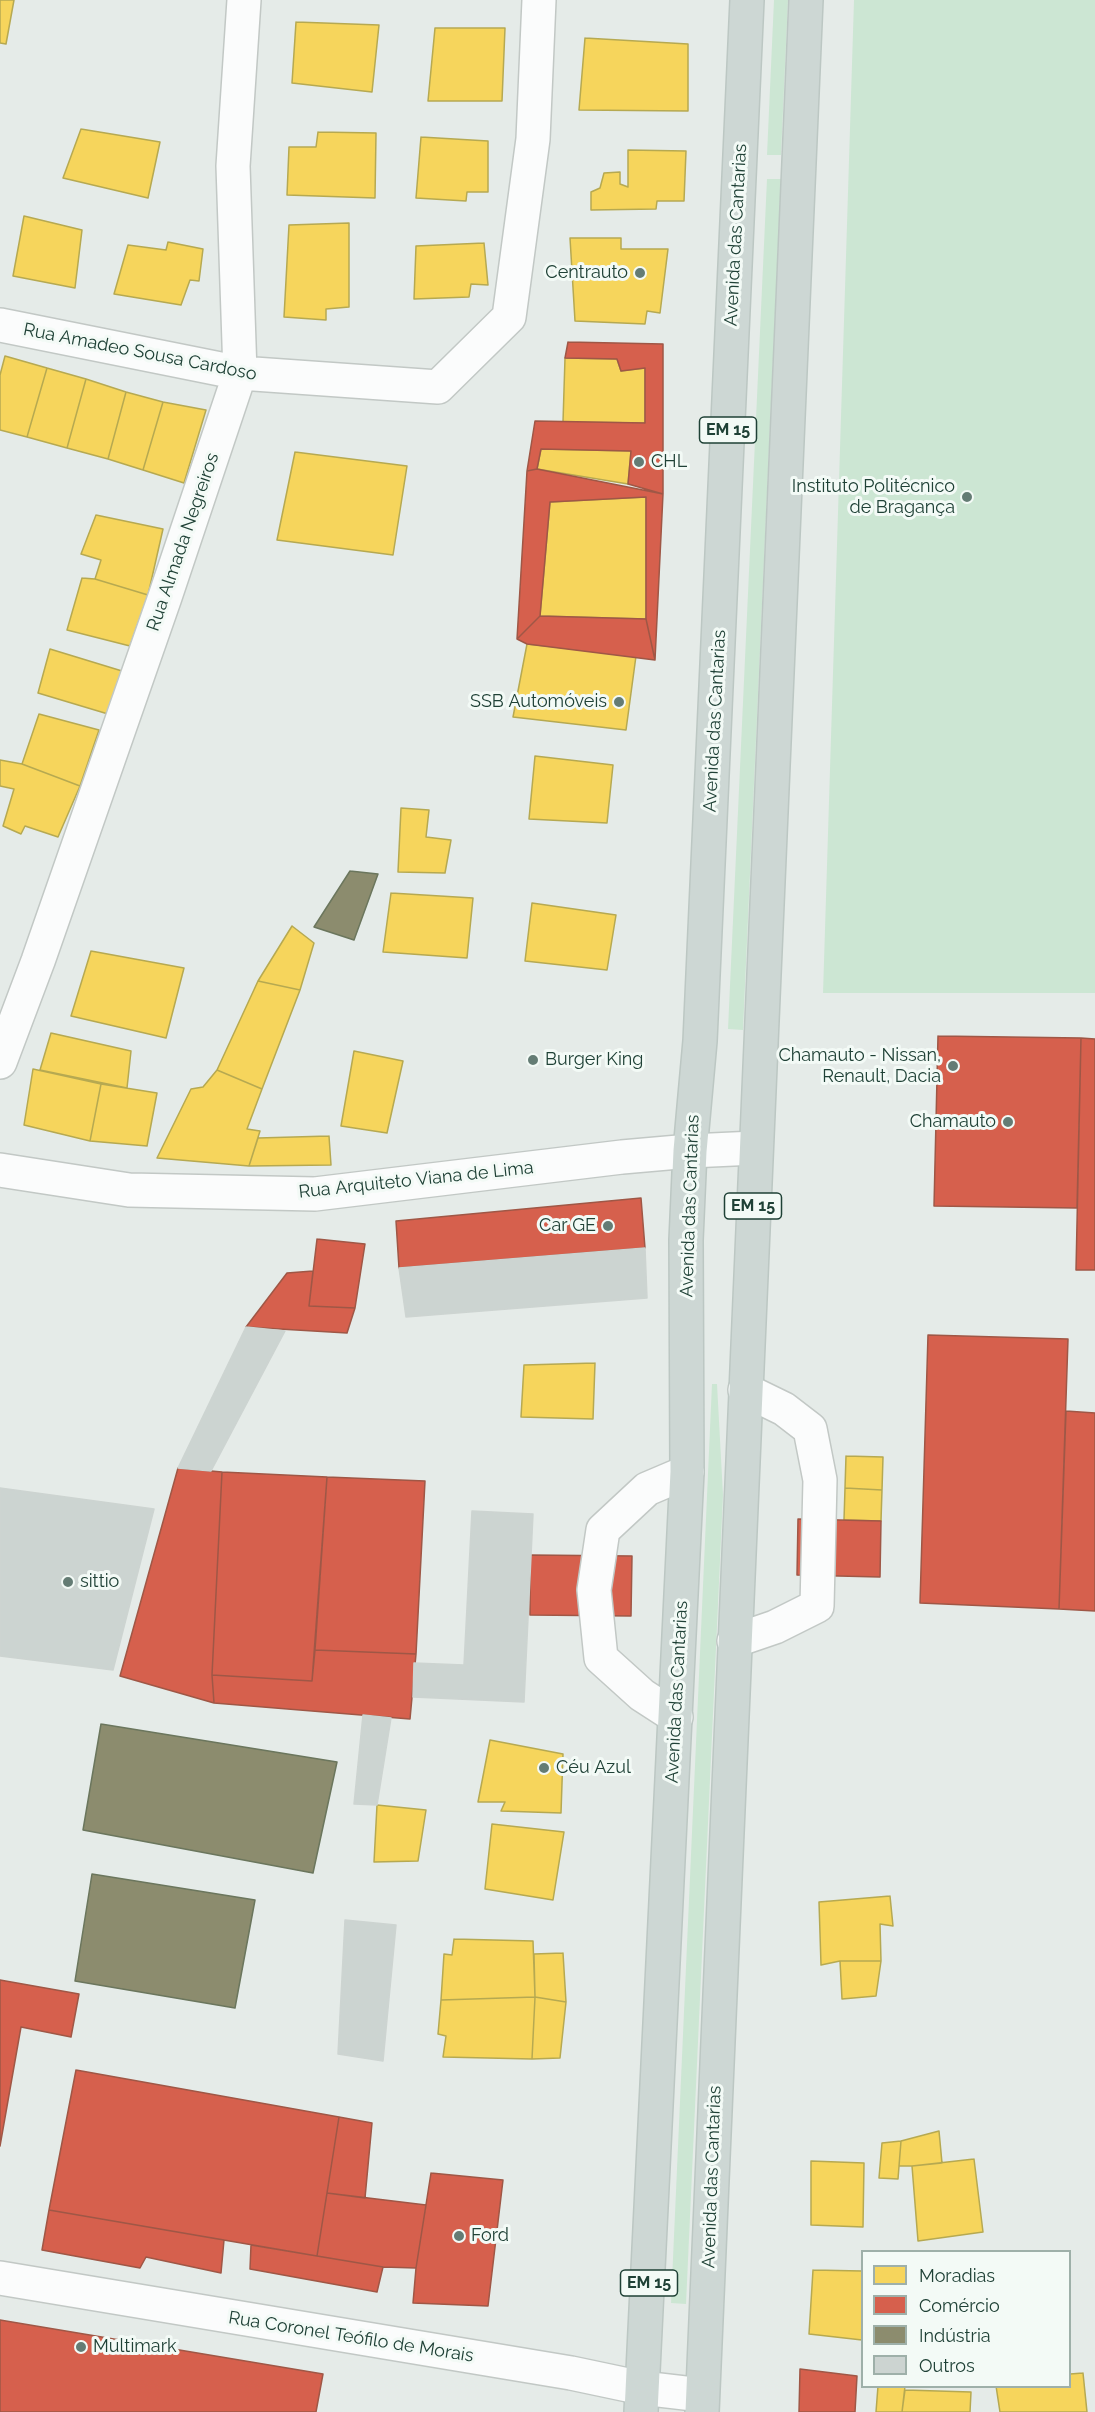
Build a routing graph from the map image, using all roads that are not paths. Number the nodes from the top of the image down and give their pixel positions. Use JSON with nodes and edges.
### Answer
{"nodes":[{"id":1,"x":244,"y":0,"type":"edge"},
{"id":2,"x":539,"y":0,"type":"edge"},
{"id":3,"x":747,"y":0,"type":"edge"},
{"id":4,"x":806,"y":0,"type":"edge"},
{"id":5,"x":0,"y":325,"type":"edge"},
{"id":6,"x":240,"y":373,"type":"junction"},
{"id":7,"x":0,"y":1062,"type":"edge"},
{"id":8,"x":755,"y":1148,"type":"junction"},
{"id":9,"x":690,"y":1151,"type":"junction"},
{"id":10,"x":0,"y":1170,"type":"edge"},
{"id":11,"x":745,"y":1390,"type":"junction"},
{"id":12,"x":687,"y":1472,"type":"junction"},
{"id":13,"x":734,"y":1641,"type":"junction"},
{"id":14,"x":676,"y":1717,"type":"junction"},
{"id":15,"x":0,"y":2278,"type":"edge"},
{"id":16,"x":702,"y":2403,"type":"edge"},
{"id":17,"x":648,"y":2404,"type":"edge"}],
"edges":[{"from":1,"to":6,"type":"street","name":"Rua Almada Negreiros"},
{"from":2,"to":6,"type":"street","name":"Rua Amadeo Sousa Cardoso"},
{"from":3,"to":9,"type":"main road","name":"Avenida das Cantarias","number":"EM 15"},
{"from":4,"to":8,"type":"main road","name":"Avenida das Cantarias","number":"EM 15"},
{"from":5,"to":6,"type":"street","name":"Rua Amadeo Sousa Cardoso"},
{"from":6,"to":7,"type":"street","name":"Rua Almada Negreiros"},
{"from":8,"to":9,"type":"street","name":"Rua Arquiteto Viana de Lima"},
{"from":8,"to":11,"type":"main road","name":"Avenida das Cantarias","number":"EM 15"},
{"from":9,"to":10,"type":"street","name":"Rua Arquiteto Viana de Lima"},
{"from":9,"to":12,"type":"main road","name":"Avenida das Cantarias","number":"EM 15"},
{"from":11,"to":13,"type":"main road","name":"Avenida das Cantarias","number":"EM 15"},
{"from":11,"to":13,"type":"street"},
{"from":12,"to":14,"type":"main road","name":"Avenida das Cantarias","number":"EM 15"},
{"from":12,"to":14,"type":"street"},
{"from":13,"to":16,"type":"main road","name":"Avenida das Cantarias","number":"EM 15"},
{"from":14,"to":17,"type":"main road","name":"Avenida das Cantarias","number":"EM 15"},
{"from":15,"to":17,"type":"street","name":"Rua Coronel Teófilo de Morais"},
{"from":16,"to":17,"type":"street","name":"Rua Coronel Teófilo de Morais"}]}
